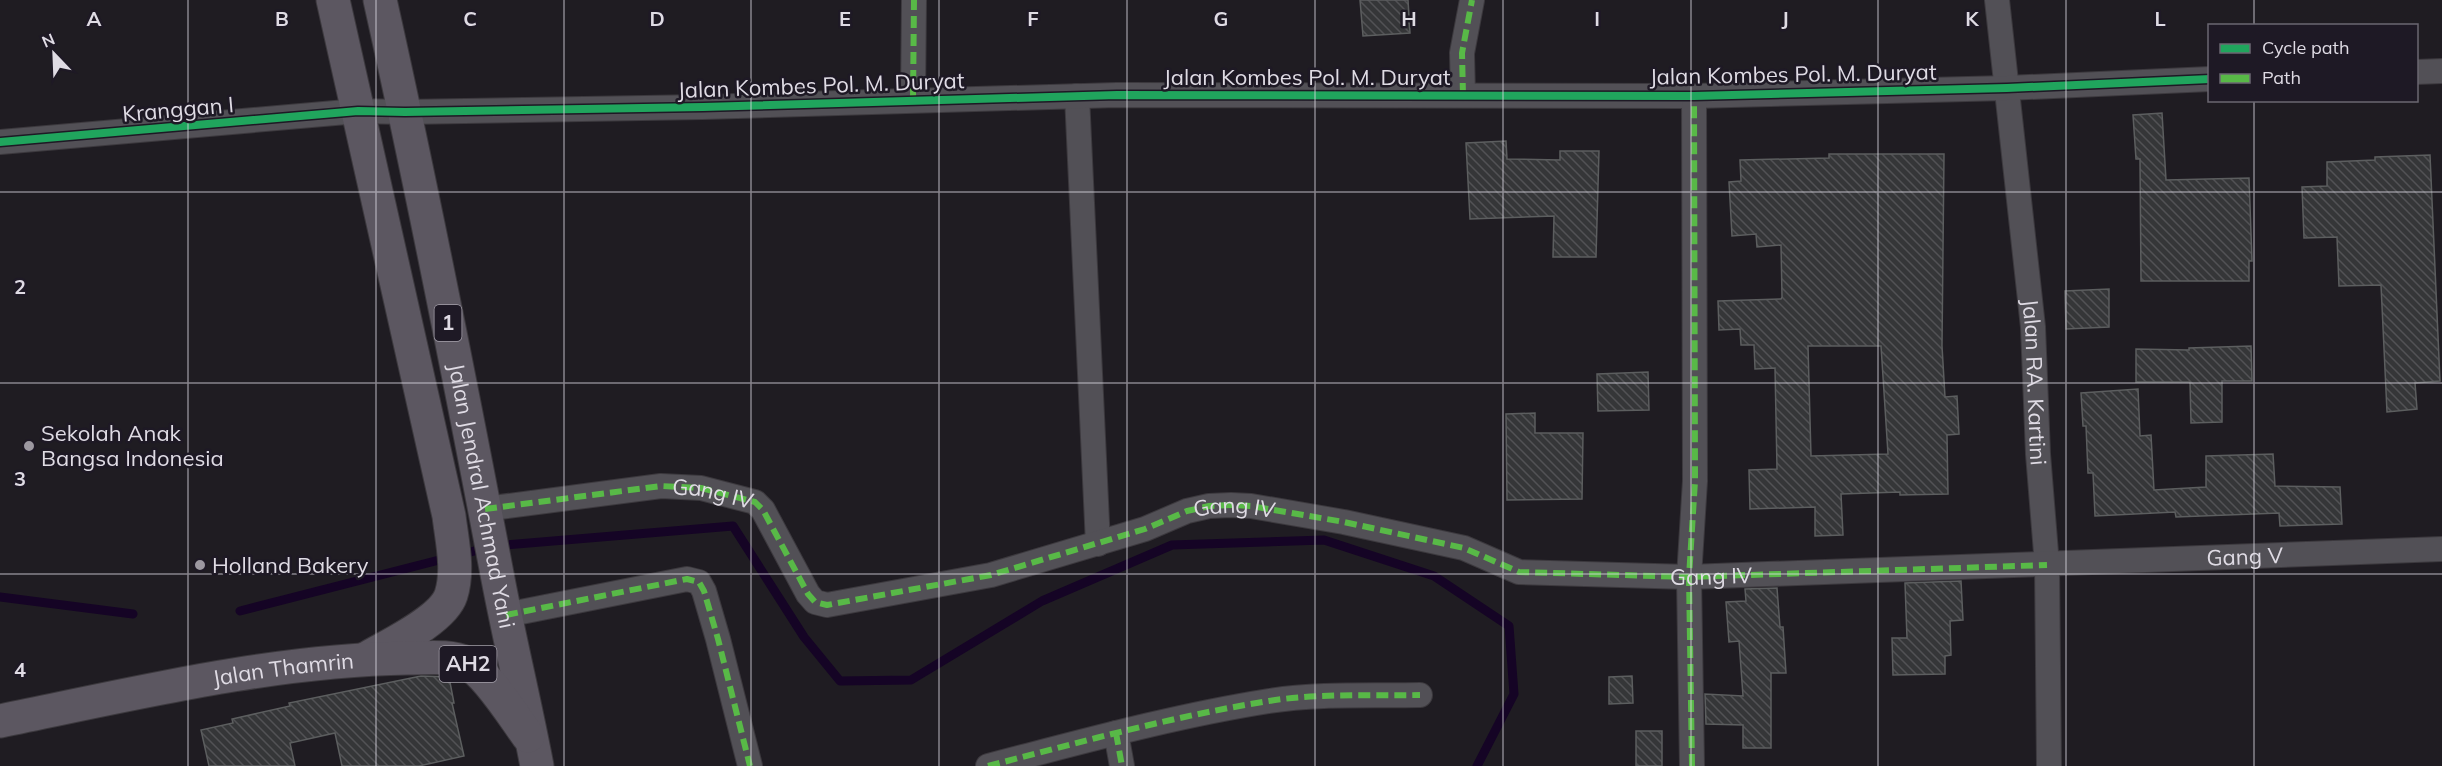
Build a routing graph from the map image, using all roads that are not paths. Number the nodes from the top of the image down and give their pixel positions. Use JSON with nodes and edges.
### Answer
{"nodes":[{"id":1,"x":333,"y":0,"type":"edge"},
{"id":2,"x":380,"y":0,"type":"edge"},
{"id":3,"x":914,"y":0,"type":"edge"},
{"id":4,"x":1472,"y":0,"type":"edge"},
{"id":5,"x":1997,"y":0,"type":"edge"},
{"id":6,"x":2442,"y":71,"type":"edge"},
{"id":7,"x":2418,"y":72,"type":"edge"},
{"id":8,"x":2208,"y":79,"type":"edge"},
{"id":9,"x":2007,"y":88,"type":"junction"},
{"id":10,"x":1463,"y":95,"type":"junction"},
{"id":11,"x":1077,"y":96,"type":"junction"},
{"id":12,"x":1694,"y":96,"type":"junction"},
{"id":13,"x":913,"y":100,"type":"junction"},
{"id":14,"x":358,"y":111,"type":"junction"},
{"id":15,"x":405,"y":112,"type":"junction"},
{"id":16,"x":0,"y":142,"type":"edge"},
{"id":17,"x":488,"y":521,"type":"junction"},
{"id":18,"x":1098,"y":544,"type":"junction"},
{"id":19,"x":2442,"y":549,"type":"edge"},
{"id":20,"x":2047,"y":565,"type":"junction"},
{"id":21,"x":1689,"y":577,"type":"junction"},
{"id":22,"x":506,"y":615,"type":"junction"},
{"id":23,"x":367,"y":658,"type":"junction"},
{"id":24,"x":1420,"y":694,"type":"dead end"},
{"id":25,"x":0,"y":721,"type":"edge"},
{"id":26,"x":1116,"y":733,"type":"junction"},
{"id":27,"x":534,"y":754,"type":"edge"},
{"id":28,"x":750,"y":766,"type":"edge"},
{"id":29,"x":988,"y":766,"type":"edge"},
{"id":30,"x":1122,"y":766,"type":"edge"},
{"id":31,"x":1692,"y":766,"type":"edge"},
{"id":32,"x":2049,"y":766,"type":"edge"}],
"edges":[{"from":1,"to":14,"type":"highway","name":"Jalan Jendral Achmad Yani","number":"1"},
{"from":2,"to":15,"type":"highway","name":"Jalan Jendral Achmad Yani","number":"1"},
{"from":3,"to":13,"type":"street"},
{"from":4,"to":10,"type":"street"},
{"from":5,"to":9,"type":"street","name":"Jalan RA. Kartini"},
{"from":6,"to":7,"type":"street"},
{"from":8,"to":9,"type":"street","name":"Jalan Kombes Pol. M. Duryat"},
{"from":9,"to":12,"type":"street","name":"Jalan Kombes Pol. M. Duryat"},
{"from":9,"to":20,"type":"street","name":"Jalan RA. Kartini"},
{"from":10,"to":11,"type":"street","name":"Jalan Kombes Pol. M. Duryat"},
{"from":10,"to":12,"type":"street","name":"Jalan Kombes Pol. M. Duryat"},
{"from":11,"to":13,"type":"street","name":"Jalan Kombes Pol. M. Duryat"},
{"from":11,"to":18,"type":"street"},
{"from":12,"to":21,"type":"street"},
{"from":13,"to":15,"type":"street","name":"Jalan Kombes Pol. M. Duryat"},
{"from":14,"to":15,"type":"street","name":"Jalan Kombes Pol. M. Duryat"},
{"from":14,"to":16,"type":"street","name":"Kranggan I"},
{"from":14,"to":23,"type":"highway","name":"Jalan Jendral Achmad Yani","number":"1"},
{"from":15,"to":17,"type":"highway","name":"Jalan Jendral Achmad Yani","number":"1"},
{"from":17,"to":18,"type":"street","name":"Gang IV"},
{"from":17,"to":22,"type":"highway","name":"Jalan Jendral Achmad Yani","number":"1"},
{"from":18,"to":21,"type":"street","name":"Gang IV"},
{"from":19,"to":20,"type":"street","name":"Gang V"},
{"from":20,"to":21,"type":"street","name":"Gang IV"},
{"from":20,"to":32,"type":"street","name":"Jalan RA. Kartini"},
{"from":21,"to":31,"type":"street"},
{"from":22,"to":27,"type":"highway","name":"Jalan Jendral Achmad Yani","number":"1"},
{"from":22,"to":28,"type":"street"},
{"from":23,"to":25,"type":"highway","name":"Jalan Thamrin","number":"1"},
{"from":23,"to":27,"type":"highway","name":"Jalan Thamrin","number":"AH2"},
{"from":24,"to":26,"type":"street"},
{"from":26,"to":29,"type":"street"},
{"from":26,"to":30,"type":"street"}]}
